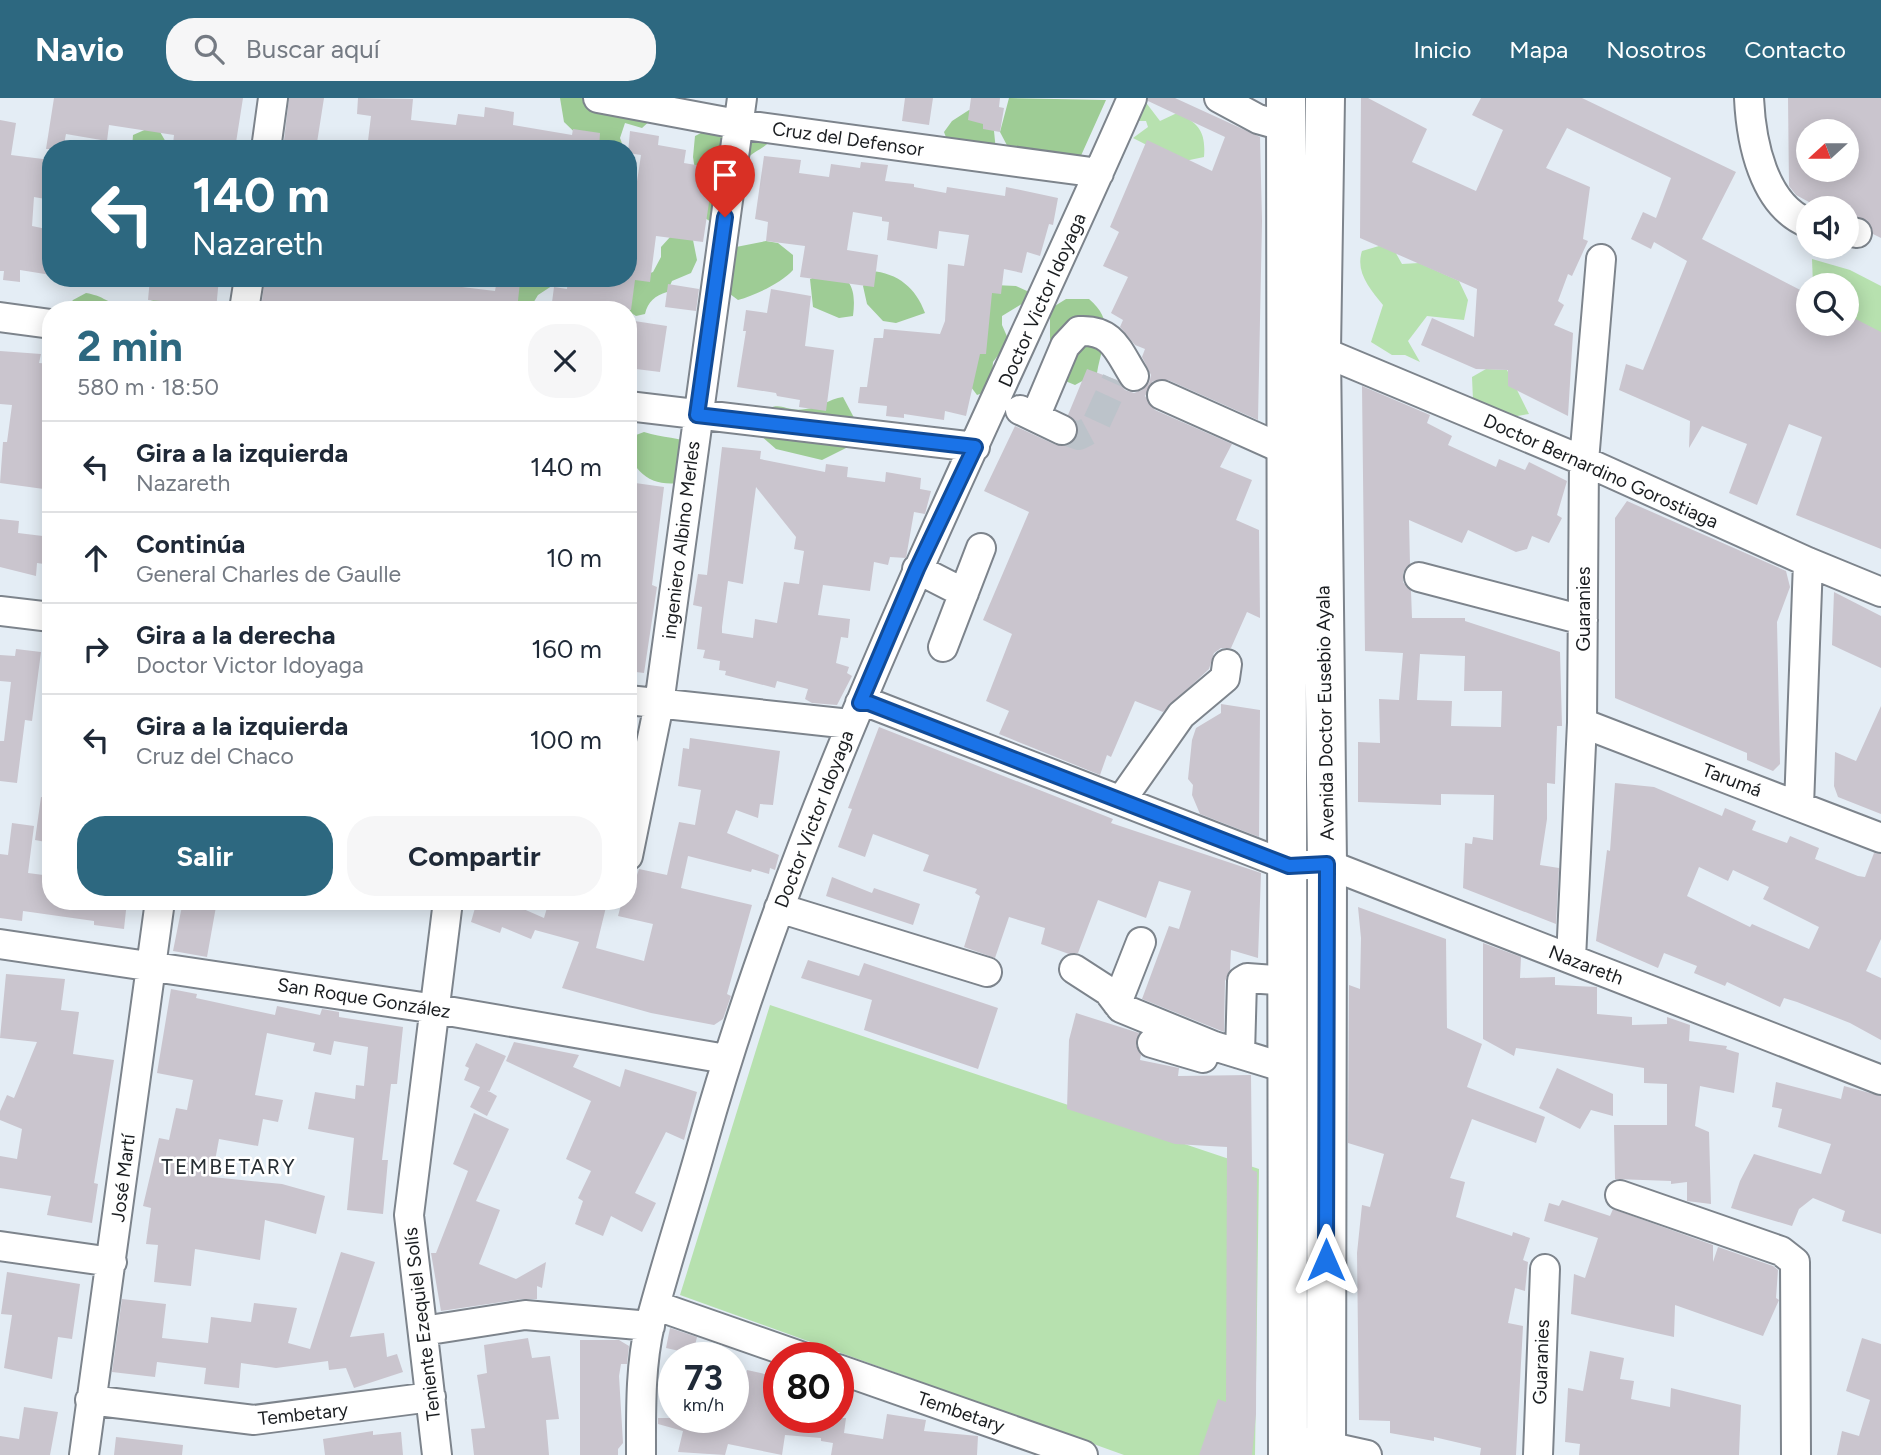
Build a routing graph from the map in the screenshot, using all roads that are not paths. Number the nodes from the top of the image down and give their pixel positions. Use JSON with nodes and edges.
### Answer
{"nodes":[{"id":1,"x":273,"y":98,"type":"edge"},
{"id":2,"x":598,"y":98,"type":"edge"},
{"id":3,"x":1132,"y":98,"type":"edge"},
{"id":4,"x":1219,"y":98,"type":"edge"},
{"id":5,"x":1325,"y":98,"type":"edge"},
{"id":6,"x":1749,"y":98,"type":"edge"},
{"id":7,"x":740,"y":111,"type":"edge"},
{"id":8,"x":1286,"y":113,"type":"edge"},
{"id":9,"x":267,"y":140,"type":"edge"},
{"id":10,"x":1099,"y":173,"type":"junction"},
{"id":11,"x":1796,"y":217,"type":"edge"},
{"id":12,"x":1601,"y":260,"type":"dead end"},
{"id":13,"x":0,"y":317,"type":"edge"},
{"id":14,"x":42,"y":323,"type":"edge"},
{"id":15,"x":1321,"y":351,"type":"junction"},
{"id":16,"x":1124,"y":372,"type":"dead end"},
{"id":17,"x":1162,"y":395,"type":"dead end"},
{"id":18,"x":997,"y":400,"type":"junction"},
{"id":19,"x":637,"y":407,"type":"edge"},
{"id":20,"x":697,"y":415,"type":"junction"},
{"id":21,"x":1035,"y":417,"type":"junction"},
{"id":22,"x":1062,"y":430,"type":"tunnel mouth"},
{"id":23,"x":975,"y":447,"type":"junction"},
{"id":24,"x":1285,"y":450,"type":"junction"},
{"id":25,"x":1584,"y":461,"type":"junction"},
{"id":26,"x":981,"y":548,"type":"dead end"},
{"id":27,"x":1808,"y":562,"type":"junction"},
{"id":28,"x":917,"y":569,"type":"junction"},
{"id":29,"x":1419,"y":577,"type":"dead end"},
{"id":30,"x":1881,"y":592,"type":"edge"},
{"id":31,"x":964,"y":593,"type":"junction"},
{"id":32,"x":0,"y":611,"type":"edge"},
{"id":33,"x":42,"y":616,"type":"edge"},
{"id":34,"x":1583,"y":620,"type":"junction"},
{"id":35,"x":943,"y":647,"type":"dead end"},
{"id":36,"x":1227,"y":664,"type":"dead end"},
{"id":37,"x":637,"y":701,"type":"edge"},
{"id":38,"x":659,"y":704,"type":"junction"},
{"id":39,"x":855,"y":713,"type":"junction"},
{"id":40,"x":1582,"y":723,"type":"junction"},
{"id":41,"x":1122,"y":799,"type":"junction"},
{"id":42,"x":1800,"y":806,"type":"junction"},
{"id":43,"x":637,"y":812,"type":"edge"},
{"id":44,"x":1881,"y":838,"type":"edge"},
{"id":45,"x":1327,"y":864,"type":"junction"},
{"id":46,"x":1289,"y":866,"type":"junction"},
{"id":47,"x":779,"y":908,"type":"junction"},
{"id":48,"x":159,"y":910,"type":"edge"},
{"id":49,"x":447,"y":910,"type":"edge"},
{"id":50,"x":1140,"y":942,"type":"dead end"},
{"id":51,"x":0,"y":944,"type":"edge"},
{"id":52,"x":1571,"y":959,"type":"junction"},
{"id":53,"x":151,"y":965,"type":"junction"},
{"id":54,"x":1074,"y":969,"type":"dead end"},
{"id":55,"x":987,"y":972,"type":"dead end"},
{"id":56,"x":1289,"y":981,"type":"junction"},
{"id":57,"x":1117,"y":1003,"type":"junction"},
{"id":58,"x":436,"y":1009,"type":"junction"},
{"id":59,"x":1152,"y":1043,"type":"dead end"},
{"id":60,"x":1240,"y":1054,"type":"junction"},
{"id":61,"x":726,"y":1059,"type":"junction"},
{"id":62,"x":1289,"y":1077,"type":"junction"},
{"id":63,"x":1881,"y":1080,"type":"edge"},
{"id":64,"x":1620,"y":1195,"type":"dead end"},
{"id":65,"x":0,"y":1246,"type":"edge"},
{"id":66,"x":112,"y":1262,"type":"junction"},
{"id":67,"x":1545,"y":1269,"type":"dead end"},
{"id":68,"x":654,"y":1316,"type":"junction"},
{"id":69,"x":423,"y":1331,"type":"junction"},
{"id":70,"x":763,"y":1346,"type":"edge"},
{"id":71,"x":854,"y":1375,"type":"edge"},
{"id":72,"x":432,"y":1397,"type":"junction"},
{"id":73,"x":90,"y":1400,"type":"junction"},
{"id":74,"x":1288,"y":1446,"type":"edge"},
{"id":75,"x":1326,"y":1450,"type":"edge"},
{"id":76,"x":83,"y":1455,"type":"edge"},
{"id":77,"x":437,"y":1455,"type":"edge"},
{"id":78,"x":641,"y":1455,"type":"edge"},
{"id":79,"x":1083,"y":1455,"type":"edge"},
{"id":80,"x":1367,"y":1455,"type":"edge"},
{"id":81,"x":1538,"y":1455,"type":"edge"},
{"id":82,"x":1796,"y":1455,"type":"edge"}],
"edges":[{"from":1,"to":9,"type":"street"},
{"from":2,"to":7,"type":"street","name":"Cruz del Defensor"},
{"from":3,"to":10,"type":"street","name":"Doctor Victor Idoyaga"},
{"from":4,"to":8,"type":"street"},
{"from":5,"to":15,"type":"highway","name":"Avenida Doctor Eusebio Ayala"},
{"from":6,"to":11,"type":"street"},
{"from":7,"to":10,"type":"street","name":"Cruz del Defensor"},
{"from":7,"to":20,"type":"street","name":"ingeniero Albino Merles"},
{"from":8,"to":24,"type":"highway","name":"Avenida Doctor Eusebio Ayala"},
{"from":10,"to":18,"type":"street","name":"Doctor Victor Idoyaga"},
{"from":12,"to":25,"type":"street","name":"Guaranies"},
{"from":13,"to":14,"type":"street"},
{"from":15,"to":25,"type":"street","name":"Doctor Bernardino Gorostiaga"},
{"from":15,"to":45,"type":"highway","name":"Avenida Doctor Eusebio Ayala"},
{"from":16,"to":21,"type":"street"},
{"from":17,"to":24,"type":"street"},
{"from":18,"to":21,"type":"street"},
{"from":18,"to":23,"type":"street","name":"Doctor Victor Idoyaga"},
{"from":19,"to":20,"type":"street"},
{"from":20,"to":23,"type":"street"},
{"from":20,"to":38,"type":"street","name":"ingeniero Albino Merles"},
{"from":21,"to":22,"type":"street"},
{"from":23,"to":28,"type":"street","name":"Doctor Victor Idoyaga"},
{"from":24,"to":46,"type":"highway","name":"Avenida Doctor Eusebio Ayala"},
{"from":25,"to":27,"type":"street","name":"Doctor Bernardino Gorostiaga"},
{"from":25,"to":34,"type":"street","name":"Guaranies"},
{"from":26,"to":31,"type":"street"},
{"from":27,"to":30,"type":"street","name":"Doctor Bernardino Gorostiaga"},
{"from":27,"to":42,"type":"street"},
{"from":28,"to":31,"type":"street"},
{"from":28,"to":39,"type":"street","name":"Doctor Victor Idoyaga"},
{"from":29,"to":34,"type":"street"},
{"from":31,"to":35,"type":"street"},
{"from":32,"to":33,"type":"street"},
{"from":34,"to":40,"type":"street","name":"Guaranies"},
{"from":36,"to":41,"type":"street"},
{"from":37,"to":38,"type":"street"},
{"from":38,"to":39,"type":"street"},
{"from":38,"to":43,"type":"street","name":"ingeniero Albino Merles"},
{"from":39,"to":41,"type":"street"},
{"from":39,"to":47,"type":"street","name":"Doctor Victor Idoyaga"},
{"from":40,"to":42,"type":"street","name":"Tarumá"},
{"from":40,"to":52,"type":"street","name":"Guaranies"},
{"from":41,"to":46,"type":"street"},
{"from":42,"to":44,"type":"street","name":"Tarumá"},
{"from":45,"to":46,"type":"street","name":"Nazareth"},
{"from":45,"to":52,"type":"street","name":"Nazareth"},
{"from":45,"to":75,"type":"highway","name":"Avenida Doctor Eusebio Ayala"},
{"from":46,"to":56,"type":"highway","name":"Avenida Doctor Eusebio Ayala"},
{"from":47,"to":55,"type":"street"},
{"from":47,"to":61,"type":"street","name":"Doctor Victor Idoyaga"},
{"from":48,"to":53,"type":"street","name":"José Martí"},
{"from":49,"to":58,"type":"street","name":"Teniente Ezequiel Solís"},
{"from":50,"to":57,"type":"street"},
{"from":51,"to":53,"type":"street","name":"San Roque González"},
{"from":52,"to":63,"type":"street","name":"Nazareth"},
{"from":53,"to":58,"type":"street","name":"San Roque González"},
{"from":53,"to":66,"type":"street","name":"José Martí"},
{"from":54,"to":57,"type":"street"},
{"from":56,"to":60,"type":"street"},
{"from":56,"to":62,"type":"highway","name":"Avenida Doctor Eusebio Ayala"},
{"from":57,"to":60,"type":"street"},
{"from":58,"to":61,"type":"street","name":"San Roque González"},
{"from":58,"to":69,"type":"street","name":"Teniente Ezequiel Solís"},
{"from":59,"to":62,"type":"street"},
{"from":60,"to":62,"type":"street"},
{"from":61,"to":68,"type":"street","name":"Doctor Victor Idoyaga"},
{"from":62,"to":74,"type":"highway","name":"Avenida Doctor Eusebio Ayala"},
{"from":64,"to":82,"type":"street"},
{"from":65,"to":66,"type":"street"},
{"from":66,"to":73,"type":"street","name":"José Martí"},
{"from":67,"to":81,"type":"street","name":"Guaranies"},
{"from":68,"to":69,"type":"street"},
{"from":68,"to":70,"type":"street"},
{"from":68,"to":78,"type":"street","name":"Doctor Victor Idoyaga"},
{"from":69,"to":72,"type":"street","name":"Teniente Ezequiel Solís"},
{"from":71,"to":79,"type":"street","name":"Tembetary"},
{"from":72,"to":73,"type":"street","name":"Tembetary"},
{"from":72,"to":77,"type":"street","name":"Teniente Ezequiel Solís"},
{"from":73,"to":76,"type":"street","name":"José Martí"},
{"from":74,"to":75,"type":"street"},
{"from":75,"to":80,"type":"street"}]}
